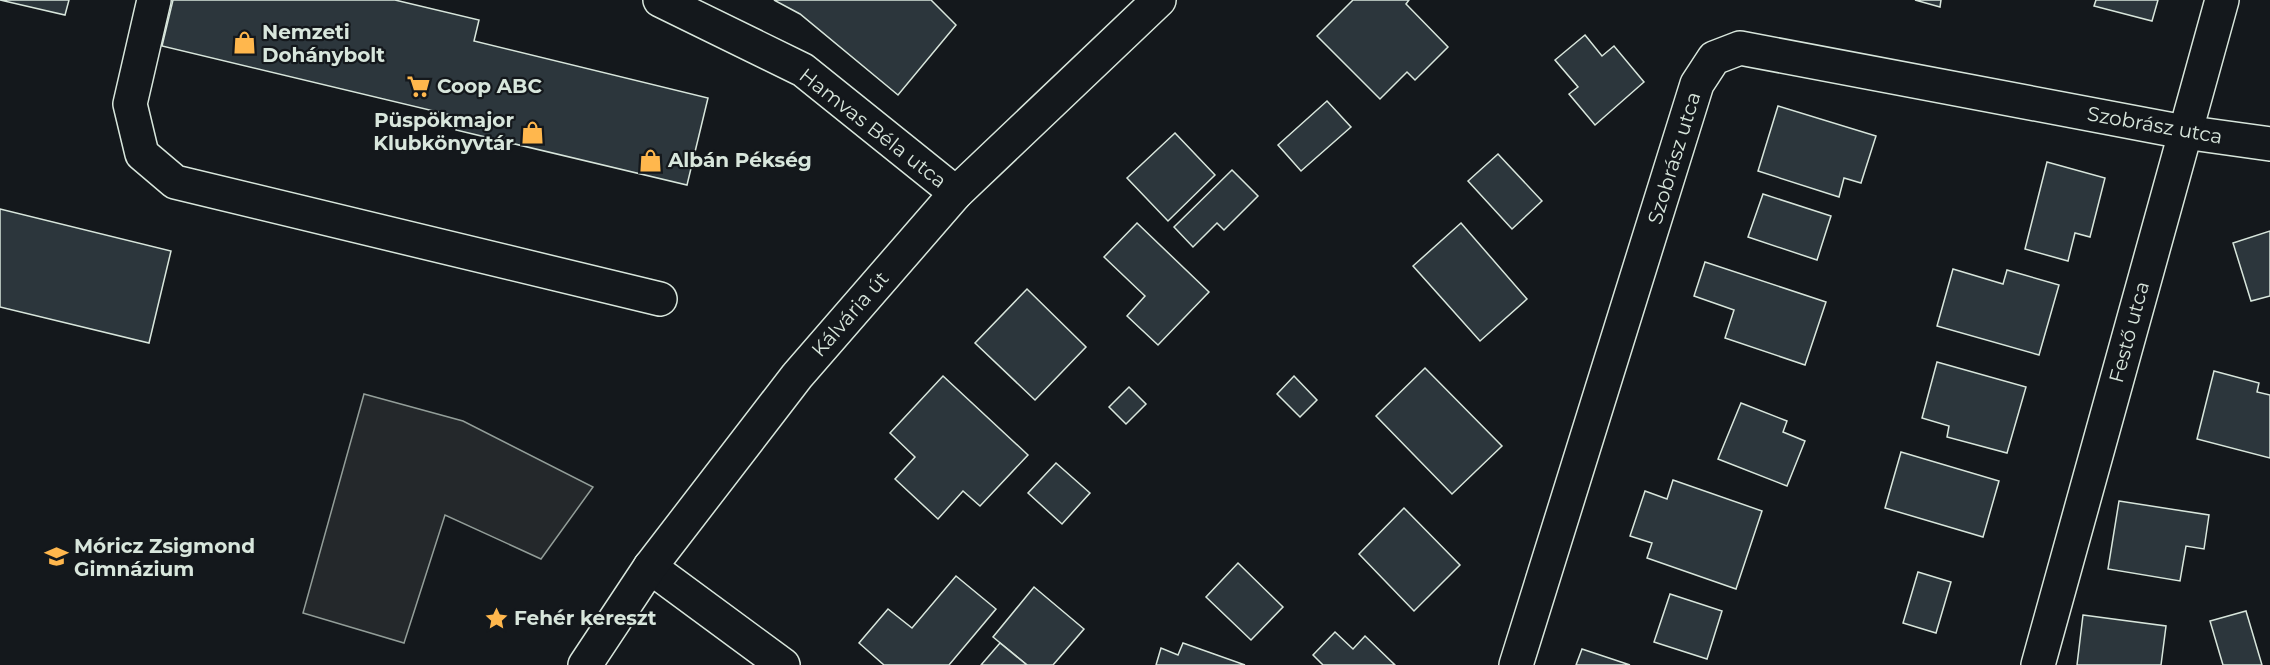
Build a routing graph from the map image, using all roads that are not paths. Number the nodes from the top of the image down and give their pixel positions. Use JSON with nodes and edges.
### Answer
{"nodes":[{"id":1,"x":154,"y":0,"type":"edge"},
{"id":2,"x":660,"y":0,"type":"edge"},
{"id":3,"x":1159,"y":0,"type":"edge"},
{"id":4,"x":2222,"y":0,"type":"edge"},
{"id":5,"x":2184,"y":132,"type":"junction"},
{"id":6,"x":2270,"y":144,"type":"edge"},
{"id":7,"x":956,"y":193,"type":"junction"},
{"id":8,"x":660,"y":299,"type":"dead end"},
{"id":9,"x":650,"y":567,"type":"junction"},
{"id":10,"x":585,"y":665,"type":"edge"},
{"id":11,"x":783,"y":665,"type":"edge"},
{"id":12,"x":1516,"y":665,"type":"edge"},
{"id":13,"x":2038,"y":665,"type":"edge"}],
"edges":[{"from":1,"to":8,"type":"street"},
{"from":2,"to":7,"type":"street","name":"Hamvas Béla utca"},
{"from":3,"to":7,"type":"street","name":"Kálvária út"},
{"from":4,"to":5,"type":"street","name":"Festő utca"},
{"from":5,"to":6,"type":"street","name":"Szobrász utca"},
{"from":5,"to":12,"type":"street","name":"Szobrász utca"},
{"from":5,"to":13,"type":"street","name":"Festő utca"},
{"from":7,"to":9,"type":"street","name":"Kálvária út"},
{"from":9,"to":10,"type":"street","name":"Kálvária út"},
{"from":9,"to":11,"type":"street"}]}
